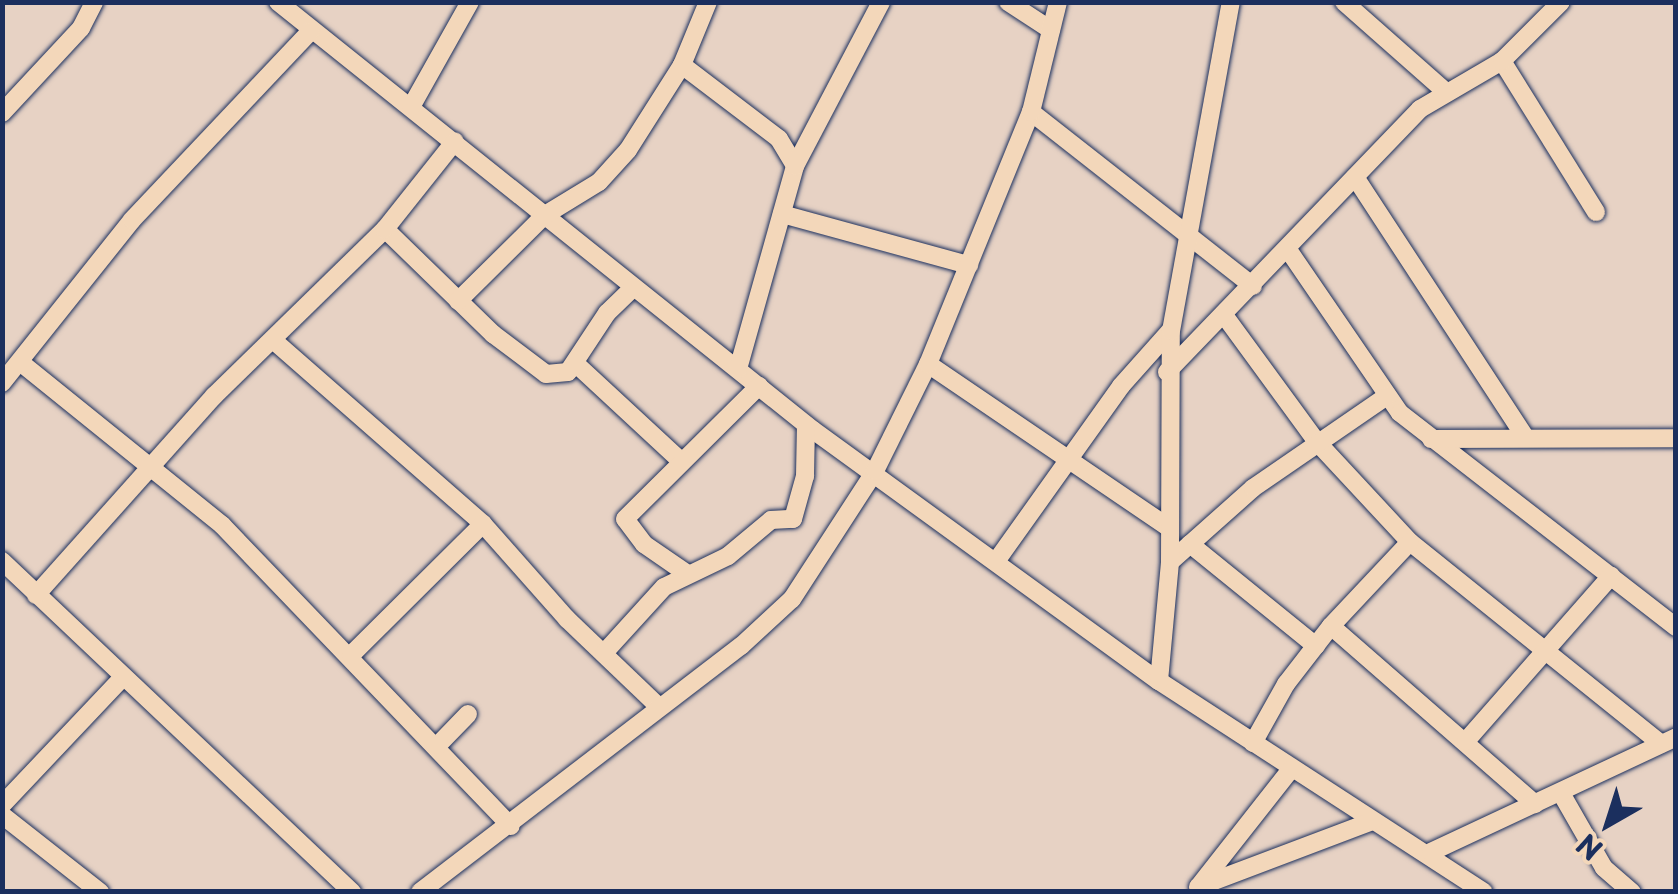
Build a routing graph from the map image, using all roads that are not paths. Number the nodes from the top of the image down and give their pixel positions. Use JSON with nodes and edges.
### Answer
{"nodes":[{"id":1,"x":94,"y":2,"type":"edge"},
{"id":2,"x":278,"y":2,"type":"edge"},
{"id":3,"x":470,"y":2,"type":"edge"},
{"id":4,"x":708,"y":2,"type":"edge"},
{"id":5,"x":881,"y":2,"type":"edge"},
{"id":6,"x":1008,"y":2,"type":"edge"},
{"id":7,"x":1058,"y":2,"type":"edge"},
{"id":8,"x":1231,"y":2,"type":"edge"},
{"id":9,"x":1344,"y":2,"type":"edge"},
{"id":10,"x":1561,"y":2,"type":"edge"},
{"id":11,"x":1051,"y":30,"type":"junction"},
{"id":12,"x":311,"y":31,"type":"junction"},
{"id":13,"x":1502,"y":61,"type":"junction"},
{"id":14,"x":682,"y":65,"type":"junction"},
{"id":15,"x":1446,"y":92,"type":"junction"},
{"id":16,"x":412,"y":107,"type":"junction"},
{"id":17,"x":1031,"y":112,"type":"junction"},
{"id":18,"x":2,"y":113,"type":"edge"},
{"id":19,"x":455,"y":141,"type":"junction"},
{"id":20,"x":796,"y":166,"type":"junction"},
{"id":21,"x":1355,"y":177,"type":"junction"},
{"id":22,"x":1596,"y":212,"type":"dead end"},
{"id":23,"x":782,"y":214,"type":"junction"},
{"id":24,"x":545,"y":216,"type":"junction"},
{"id":25,"x":385,"y":229,"type":"junction"},
{"id":26,"x":1190,"y":234,"type":"junction"},
{"id":27,"x":1289,"y":251,"type":"junction"},
{"id":28,"x":968,"y":266,"type":"junction"},
{"id":29,"x":1253,"y":286,"type":"junction"},
{"id":30,"x":634,"y":287,"type":"junction"},
{"id":31,"x":458,"y":301,"type":"junction"},
{"id":32,"x":1224,"y":315,"type":"junction"},
{"id":33,"x":1171,"y":331,"type":"junction"},
{"id":34,"x":272,"y":340,"type":"junction"},
{"id":35,"x":20,"y":362,"type":"junction"},
{"id":36,"x":574,"y":363,"type":"junction"},
{"id":37,"x":928,"y":364,"type":"junction"},
{"id":38,"x":738,"y":369,"type":"junction"},
{"id":39,"x":1167,"y":372,"type":"junction"},
{"id":40,"x":2,"y":383,"type":"edge"},
{"id":41,"x":760,"y":386,"type":"junction"},
{"id":42,"x":1387,"y":396,"type":"junction"},
{"id":43,"x":806,"y":425,"type":"junction"},
{"id":44,"x":1524,"y":435,"type":"junction"},
{"id":45,"x":1676,"y":438,"type":"edge"},
{"id":46,"x":1431,"y":439,"type":"junction"},
{"id":47,"x":1317,"y":442,"type":"junction"},
{"id":48,"x":1069,"y":458,"type":"junction"},
{"id":49,"x":681,"y":461,"type":"junction"},
{"id":50,"x":151,"y":466,"type":"junction"},
{"id":51,"x":876,"y":471,"type":"junction"},
{"id":52,"x":483,"y":524,"type":"junction"},
{"id":53,"x":1168,"y":527,"type":"junction"},
{"id":54,"x":1410,"y":542,"type":"junction"},
{"id":55,"x":1190,"y":544,"type":"junction"},
{"id":56,"x":997,"y":560,"type":"junction"},
{"id":57,"x":2,"y":561,"type":"edge"},
{"id":58,"x":1170,"y":562,"type":"junction"},
{"id":59,"x":686,"y":573,"type":"junction"},
{"id":60,"x":1611,"y":576,"type":"junction"},
{"id":61,"x":36,"y":594,"type":"junction"},
{"id":62,"x":1331,"y":626,"type":"junction"},
{"id":63,"x":1676,"y":627,"type":"edge"},
{"id":64,"x":1316,"y":646,"type":"junction"},
{"id":65,"x":1543,"y":647,"type":"junction"},
{"id":66,"x":604,"y":654,"type":"junction"},
{"id":67,"x":352,"y":655,"type":"junction"},
{"id":68,"x":122,"y":678,"type":"junction"},
{"id":69,"x":1160,"y":681,"type":"junction"},
{"id":70,"x":658,"y":706,"type":"junction"},
{"id":71,"x":468,"y":714,"type":"dead end"},
{"id":72,"x":1466,"y":741,"type":"junction"},
{"id":73,"x":1668,"y":741,"type":"edge"},
{"id":74,"x":1252,"y":743,"type":"junction"},
{"id":75,"x":438,"y":745,"type":"junction"},
{"id":76,"x":1292,"y":768,"type":"junction"},
{"id":77,"x":1561,"y":793,"type":"junction"},
{"id":78,"x":2,"y":804,"type":"edge"},
{"id":79,"x":1535,"y":804,"type":"junction"},
{"id":80,"x":2,"y":815,"type":"edge"},
{"id":81,"x":1373,"y":821,"type":"junction"},
{"id":82,"x":511,"y":826,"type":"junction"},
{"id":83,"x":1431,"y":852,"type":"junction"},
{"id":84,"x":77,"y":883,"type":"edge"},
{"id":85,"x":1196,"y":890,"type":"edge"},
{"id":86,"x":100,"y":892,"type":"edge"},
{"id":87,"x":352,"y":892,"type":"edge"},
{"id":88,"x":420,"y":892,"type":"edge"},
{"id":89,"x":1484,"y":892,"type":"edge"},
{"id":90,"x":1632,"y":892,"type":"edge"}],
"edges":[{"from":1,"to":18,"type":"street"},
{"from":2,"to":12,"type":"street"},
{"from":3,"to":16,"type":"street"},
{"from":4,"to":14,"type":"street"},
{"from":5,"to":20,"type":"street"},
{"from":6,"to":11,"type":"street"},
{"from":7,"to":11,"type":"street"},
{"from":8,"to":26,"type":"street"},
{"from":9,"to":15,"type":"street"},
{"from":10,"to":13,"type":"street"},
{"from":11,"to":17,"type":"street"},
{"from":12,"to":16,"type":"street"},
{"from":12,"to":35,"type":"street"},
{"from":13,"to":15,"type":"street"},
{"from":13,"to":22,"type":"street"},
{"from":14,"to":20,"type":"street"},
{"from":14,"to":24,"type":"street"},
{"from":15,"to":21,"type":"street"},
{"from":16,"to":19,"type":"street"},
{"from":17,"to":26,"type":"street"},
{"from":17,"to":28,"type":"street"},
{"from":19,"to":24,"type":"street"},
{"from":19,"to":25,"type":"street"},
{"from":20,"to":23,"type":"street"},
{"from":21,"to":27,"type":"street"},
{"from":21,"to":44,"type":"street"},
{"from":23,"to":28,"type":"street"},
{"from":23,"to":38,"type":"street"},
{"from":24,"to":30,"type":"street"},
{"from":24,"to":31,"type":"street"},
{"from":25,"to":31,"type":"street"},
{"from":25,"to":34,"type":"street"},
{"from":26,"to":29,"type":"street"},
{"from":26,"to":33,"type":"street"},
{"from":27,"to":29,"type":"street"},
{"from":27,"to":42,"type":"street"},
{"from":28,"to":37,"type":"street"},
{"from":29,"to":32,"type":"street"},
{"from":30,"to":36,"type":"street"},
{"from":30,"to":38,"type":"street"},
{"from":31,"to":36,"type":"street"},
{"from":32,"to":39,"type":"street"},
{"from":32,"to":47,"type":"street"},
{"from":33,"to":39,"type":"street"},
{"from":33,"to":48,"type":"street"},
{"from":34,"to":50,"type":"street"},
{"from":34,"to":52,"type":"street"},
{"from":35,"to":40,"type":"street"},
{"from":35,"to":50,"type":"street"},
{"from":36,"to":49,"type":"street"},
{"from":37,"to":48,"type":"street"},
{"from":37,"to":51,"type":"street"},
{"from":38,"to":41,"type":"street"},
{"from":39,"to":53,"type":"street"},
{"from":41,"to":43,"type":"street"},
{"from":41,"to":49,"type":"street"},
{"from":42,"to":46,"type":"street"},
{"from":42,"to":47,"type":"street"},
{"from":43,"to":51,"type":"street"},
{"from":43,"to":59,"type":"street"},
{"from":44,"to":45,"type":"street"},
{"from":44,"to":46,"type":"street"},
{"from":46,"to":60,"type":"street"},
{"from":47,"to":54,"type":"street"},
{"from":47,"to":55,"type":"street"},
{"from":48,"to":53,"type":"street"},
{"from":48,"to":56,"type":"street"},
{"from":49,"to":59,"type":"street"},
{"from":50,"to":61,"type":"street"},
{"from":50,"to":67,"type":"street"},
{"from":51,"to":56,"type":"street"},
{"from":51,"to":70,"type":"street"},
{"from":52,"to":66,"type":"street"},
{"from":52,"to":67,"type":"street"},
{"from":53,"to":58,"type":"street"},
{"from":54,"to":62,"type":"street"},
{"from":54,"to":65,"type":"street"},
{"from":55,"to":58,"type":"street"},
{"from":55,"to":64,"type":"street"},
{"from":56,"to":69,"type":"street"},
{"from":57,"to":61,"type":"street"},
{"from":58,"to":69,"type":"street"},
{"from":59,"to":66,"type":"street"},
{"from":60,"to":63,"type":"street"},
{"from":60,"to":65,"type":"street"},
{"from":61,"to":68,"type":"street"},
{"from":62,"to":64,"type":"street"},
{"from":62,"to":72,"type":"street"},
{"from":64,"to":74,"type":"street"},
{"from":65,"to":72,"type":"street"},
{"from":65,"to":73,"type":"street"},
{"from":66,"to":70,"type":"street"},
{"from":67,"to":75,"type":"street"},
{"from":68,"to":78,"type":"street"},
{"from":68,"to":87,"type":"street"},
{"from":69,"to":74,"type":"street"},
{"from":70,"to":82,"type":"street"},
{"from":71,"to":75,"type":"street"},
{"from":72,"to":79,"type":"street"},
{"from":73,"to":77,"type":"street"},
{"from":74,"to":76,"type":"street"},
{"from":75,"to":82,"type":"street"},
{"from":76,"to":81,"type":"street"},
{"from":76,"to":85,"type":"street"},
{"from":77,"to":79,"type":"street"},
{"from":77,"to":90,"type":"street"},
{"from":79,"to":83,"type":"street"},
{"from":80,"to":84,"type":"street"},
{"from":81,"to":83,"type":"street"},
{"from":81,"to":85,"type":"street"},
{"from":82,"to":88,"type":"street"},
{"from":83,"to":89,"type":"street"},
{"from":84,"to":86,"type":"street"}]}
